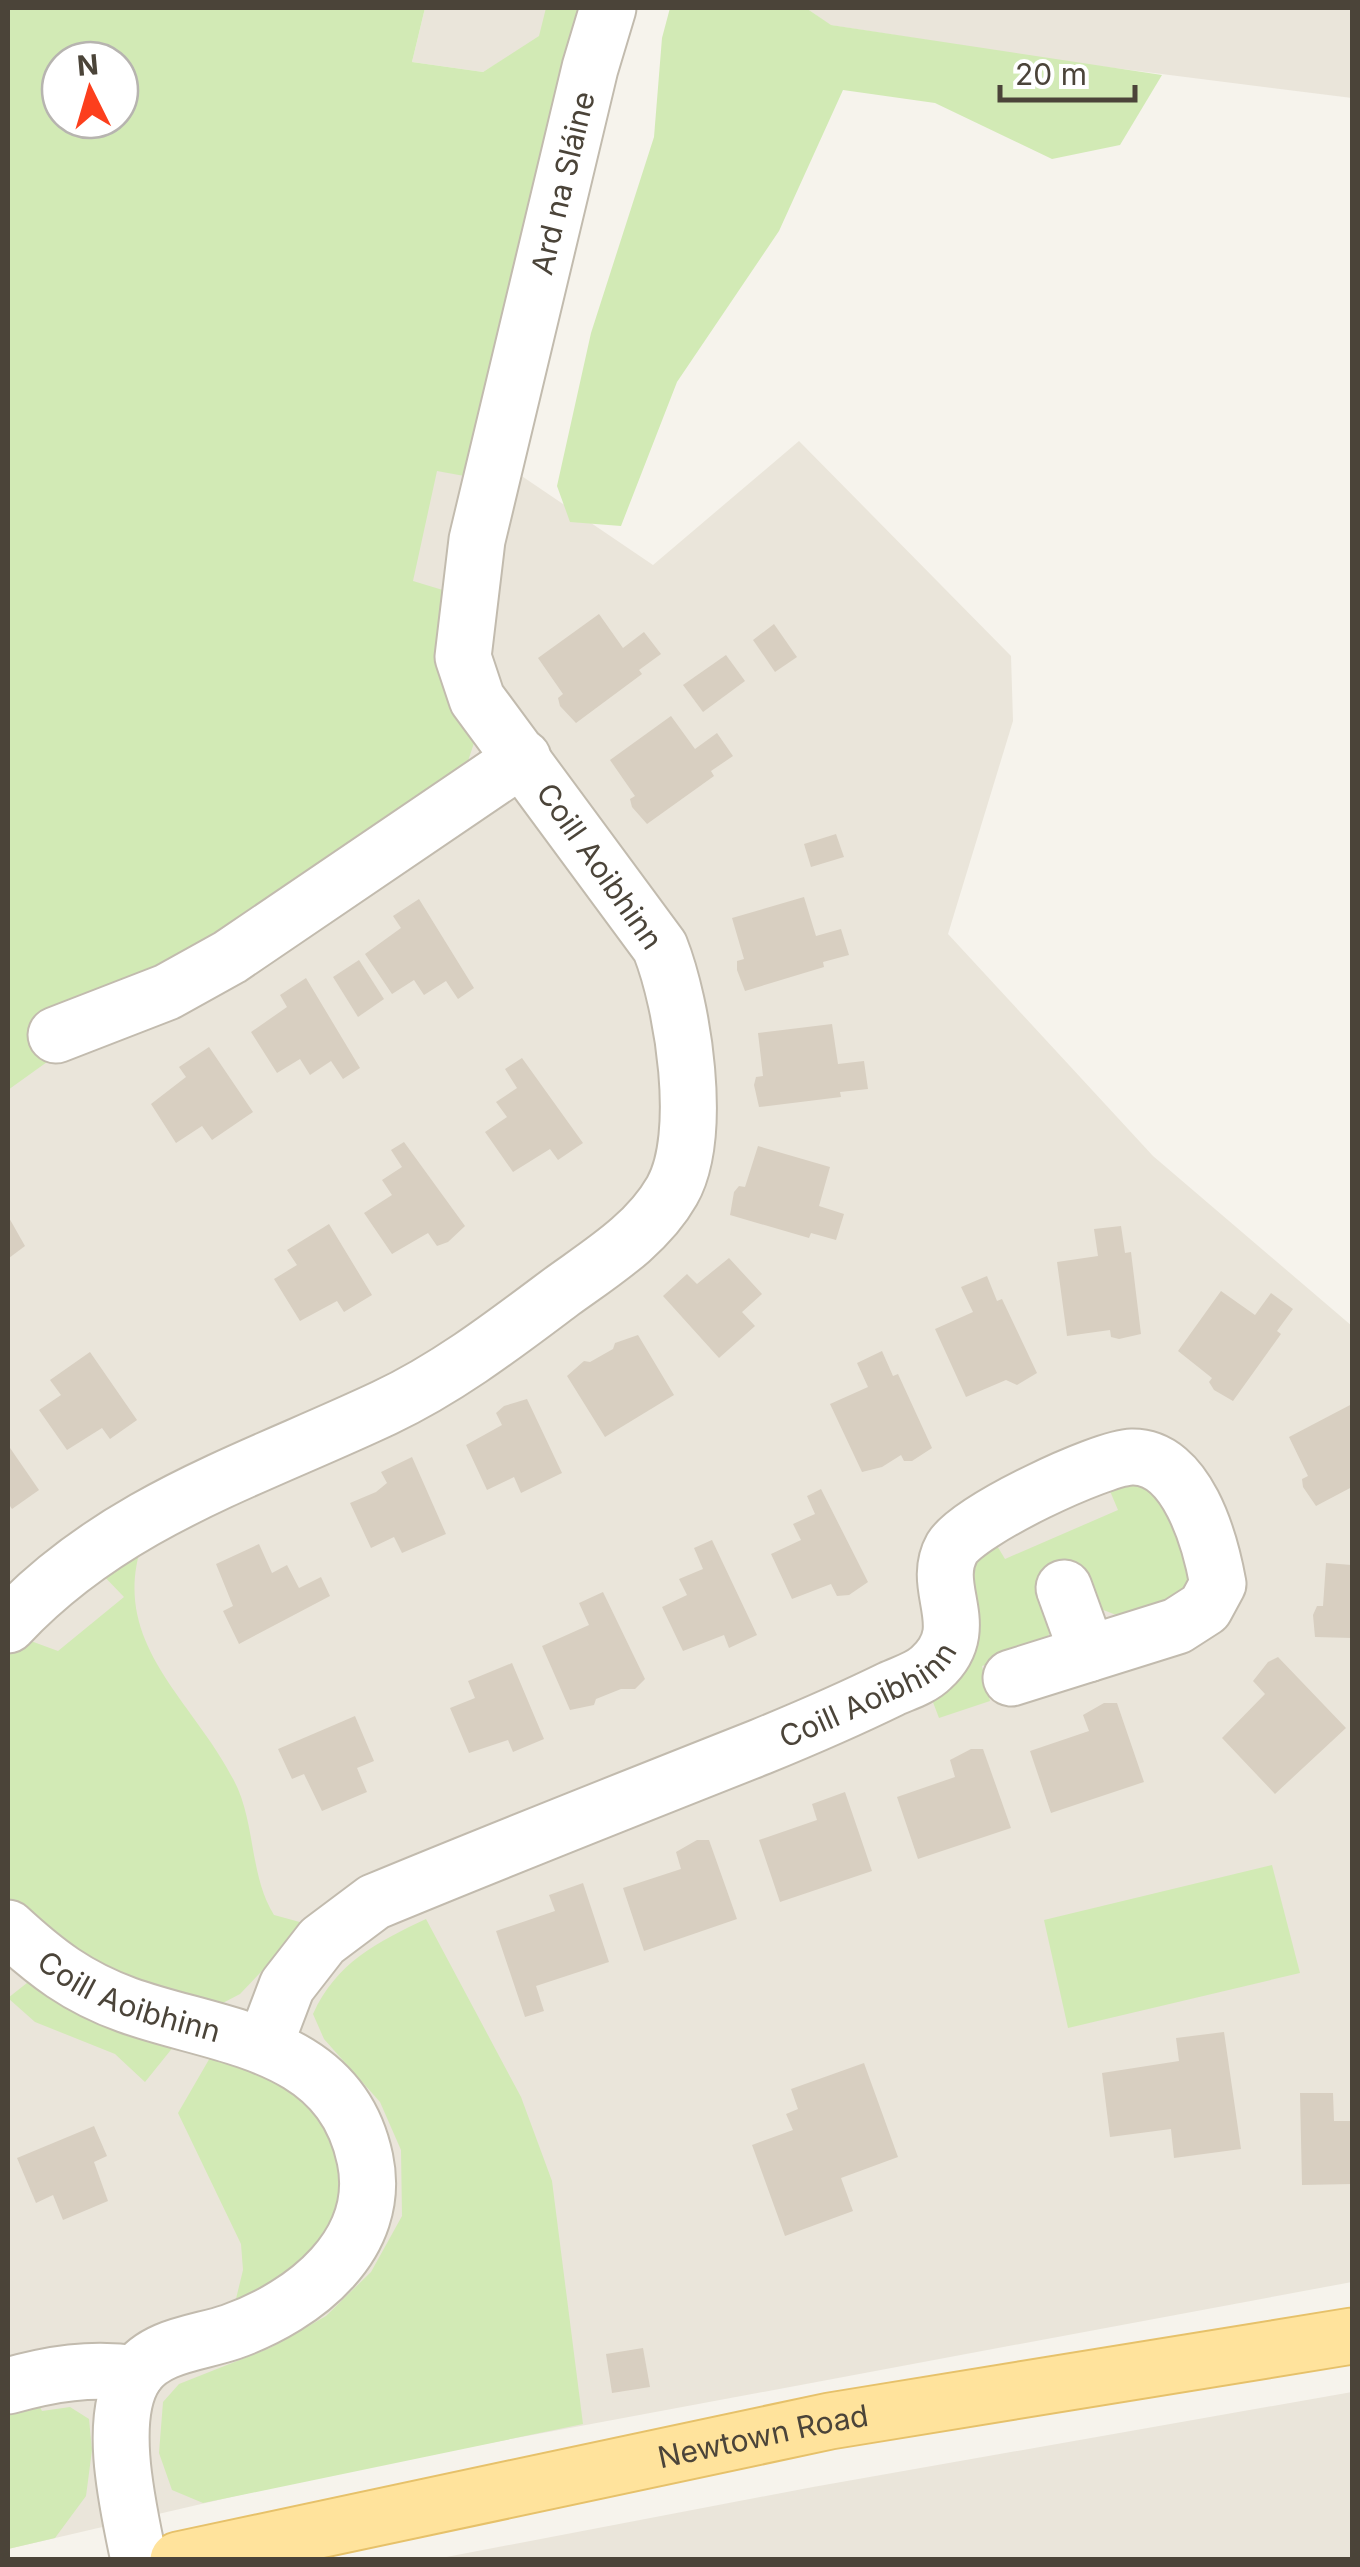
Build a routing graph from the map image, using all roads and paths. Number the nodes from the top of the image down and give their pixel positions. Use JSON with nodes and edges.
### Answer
{"nodes":[{"id":1,"x":608,"y":8,"type":"edge"},
{"id":2,"x":521,"y":358,"type":"joint"},
{"id":3,"x":523,"y":758,"type":"junction"},
{"id":4,"x":56,"y":1036,"type":"dead end"},
{"id":5,"x":1064,"y":1588,"type":"dead end"},
{"id":6,"x":8,"y":1625,"type":"edge"},
{"id":7,"x":1088,"y":1654,"type":"junction"},
{"id":8,"x":1011,"y":1678,"type":"dead end"},
{"id":9,"x":8,"y":1928,"type":"edge"},
{"id":10,"x":265,"y":2044,"type":"junction"},
{"id":11,"x":1352,"y":2336,"type":"edge"},
{"id":12,"x":136,"y":2374,"type":"junction"},
{"id":13,"x":8,"y":2386,"type":"edge"},
{"id":14,"x":139,"y":2560,"type":"edge"},
{"id":15,"x":178,"y":2560,"type":"edge"}],
"edges":[{"from":1,"to":2,"type":"street","name":"Ard na Sláine"},
{"from":2,"to":3,"type":"street","name":"Coill Aoibhinn"},
{"from":3,"to":4,"type":"street","name":"Coill Aoibhinn"},
{"from":3,"to":6,"type":"street","name":"Coill Aoibhinn"},
{"from":5,"to":7,"type":"street"},
{"from":7,"to":8,"type":"street","name":"Coill Aoibhinn"},
{"from":7,"to":10,"type":"street","name":"Coill Aoibhinn"},
{"from":9,"to":10,"type":"street","name":"Coill Aoibhinn"},
{"from":10,"to":12,"type":"street","name":"Coill Aoibhinn"},
{"from":11,"to":15,"type":"main road","name":"Newtown Road"},
{"from":12,"to":13,"type":"street"},
{"from":12,"to":14,"type":"street"}]}
